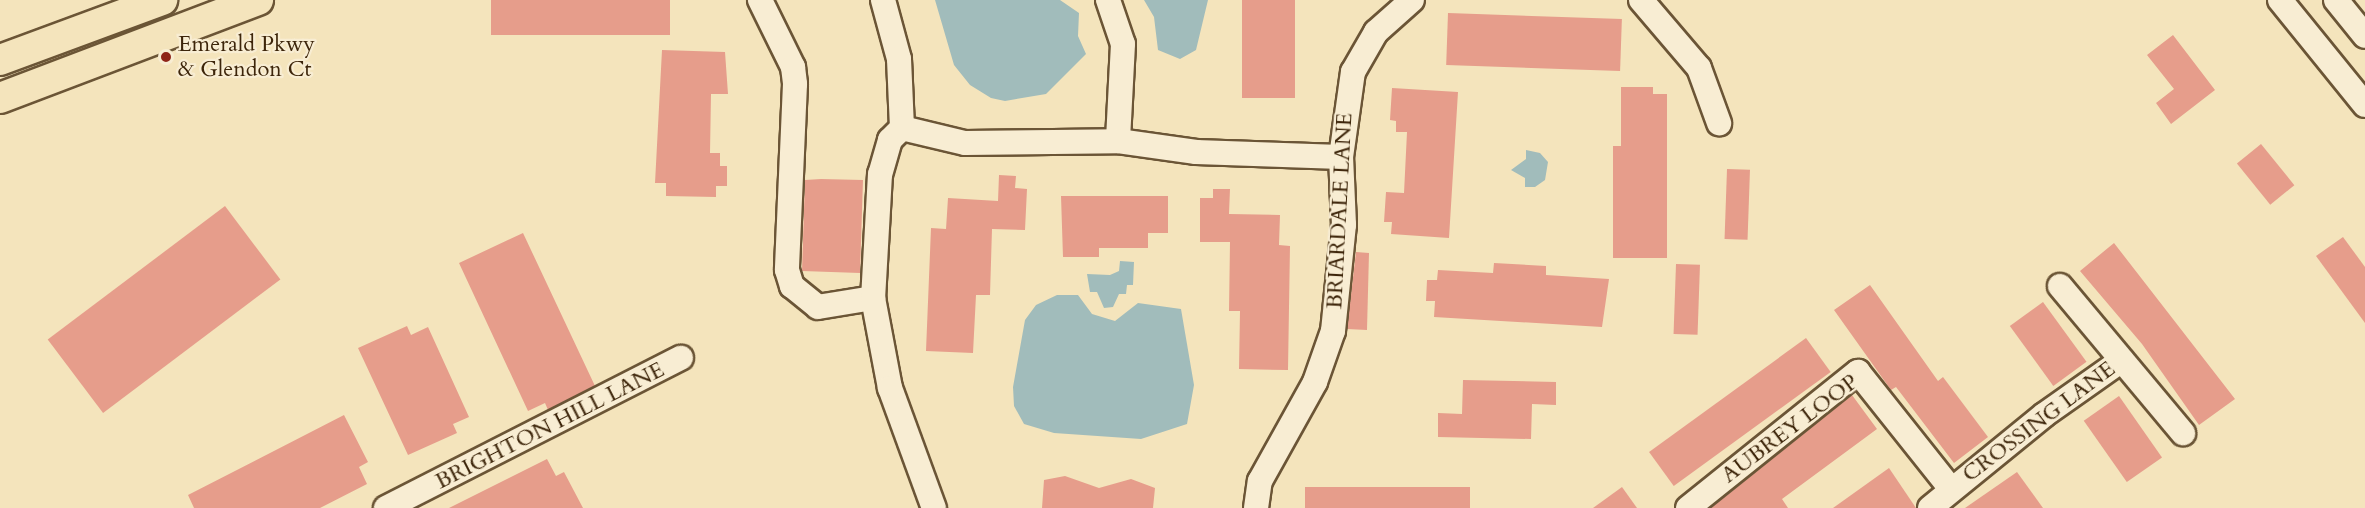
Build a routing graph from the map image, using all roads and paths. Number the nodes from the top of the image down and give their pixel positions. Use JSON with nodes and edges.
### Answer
{"nodes":[{"id":1,"x":162,"y":0,"type":"edge"},
{"id":2,"x":258,"y":0,"type":"edge"},
{"id":3,"x":760,"y":0,"type":"edge"},
{"id":4,"x":884,"y":0,"type":"edge"},
{"id":5,"x":1108,"y":0,"type":"edge"},
{"id":6,"x":1641,"y":0,"type":"edge"},
{"id":7,"x":2280,"y":0,"type":"edge"},
{"id":8,"x":2336,"y":0,"type":"edge"},
{"id":9,"x":1399,"y":3,"type":"edge"},
{"id":10,"x":2365,"y":36,"type":"edge"},
{"id":11,"x":0,"y":60,"type":"edge"},
{"id":12,"x":0,"y":99,"type":"edge"},
{"id":13,"x":2365,"y":105,"type":"edge"},
{"id":14,"x":1719,"y":123,"type":"dead end"},
{"id":15,"x":902,"y":128,"type":"junction"},
{"id":16,"x":1118,"y":141,"type":"junction"},
{"id":17,"x":1341,"y":157,"type":"junction"},
{"id":18,"x":2060,"y":286,"type":"dead end"},
{"id":19,"x":873,"y":298,"type":"junction"},
{"id":20,"x":681,"y":358,"type":"dead end"},
{"id":21,"x":2122,"y":360,"type":"junction"},
{"id":22,"x":2183,"y":433,"type":"dead end"},
{"id":23,"x":1951,"y":489,"type":"junction"},
{"id":24,"x":386,"y":508,"type":"edge"},
{"id":25,"x":934,"y":508,"type":"edge"},
{"id":26,"x":1256,"y":508,"type":"edge"},
{"id":27,"x":1688,"y":508,"type":"edge"},
{"id":28,"x":1930,"y":508,"type":"edge"}],
"edges":[{"from":1,"to":11,"type":"main road"},
{"from":2,"to":12,"type":"main road"},
{"from":3,"to":19,"type":"street"},
{"from":4,"to":15,"type":"street"},
{"from":5,"to":16,"type":"street"},
{"from":6,"to":14,"type":"street"},
{"from":7,"to":13,"type":"street"},
{"from":8,"to":10,"type":"street"},
{"from":9,"to":17,"type":"street","name":"BRIARDALE LANE"},
{"from":15,"to":16,"type":"street"},
{"from":15,"to":19,"type":"street"},
{"from":16,"to":17,"type":"street"},
{"from":17,"to":26,"type":"street","name":"BRIARDALE LANE"},
{"from":18,"to":21,"type":"street","name":"CROSSING LANE"},
{"from":19,"to":25,"type":"street"},
{"from":20,"to":24,"type":"street","name":"BRIGHTON HILL LANE"},
{"from":21,"to":22,"type":"street","name":"CROSSING LANE"},
{"from":21,"to":23,"type":"street","name":"CROSSING LANE"},
{"from":23,"to":27,"type":"street","name":"AUBREY LOOP"},
{"from":23,"to":28,"type":"street","name":"CROSSING LANE"}]}
